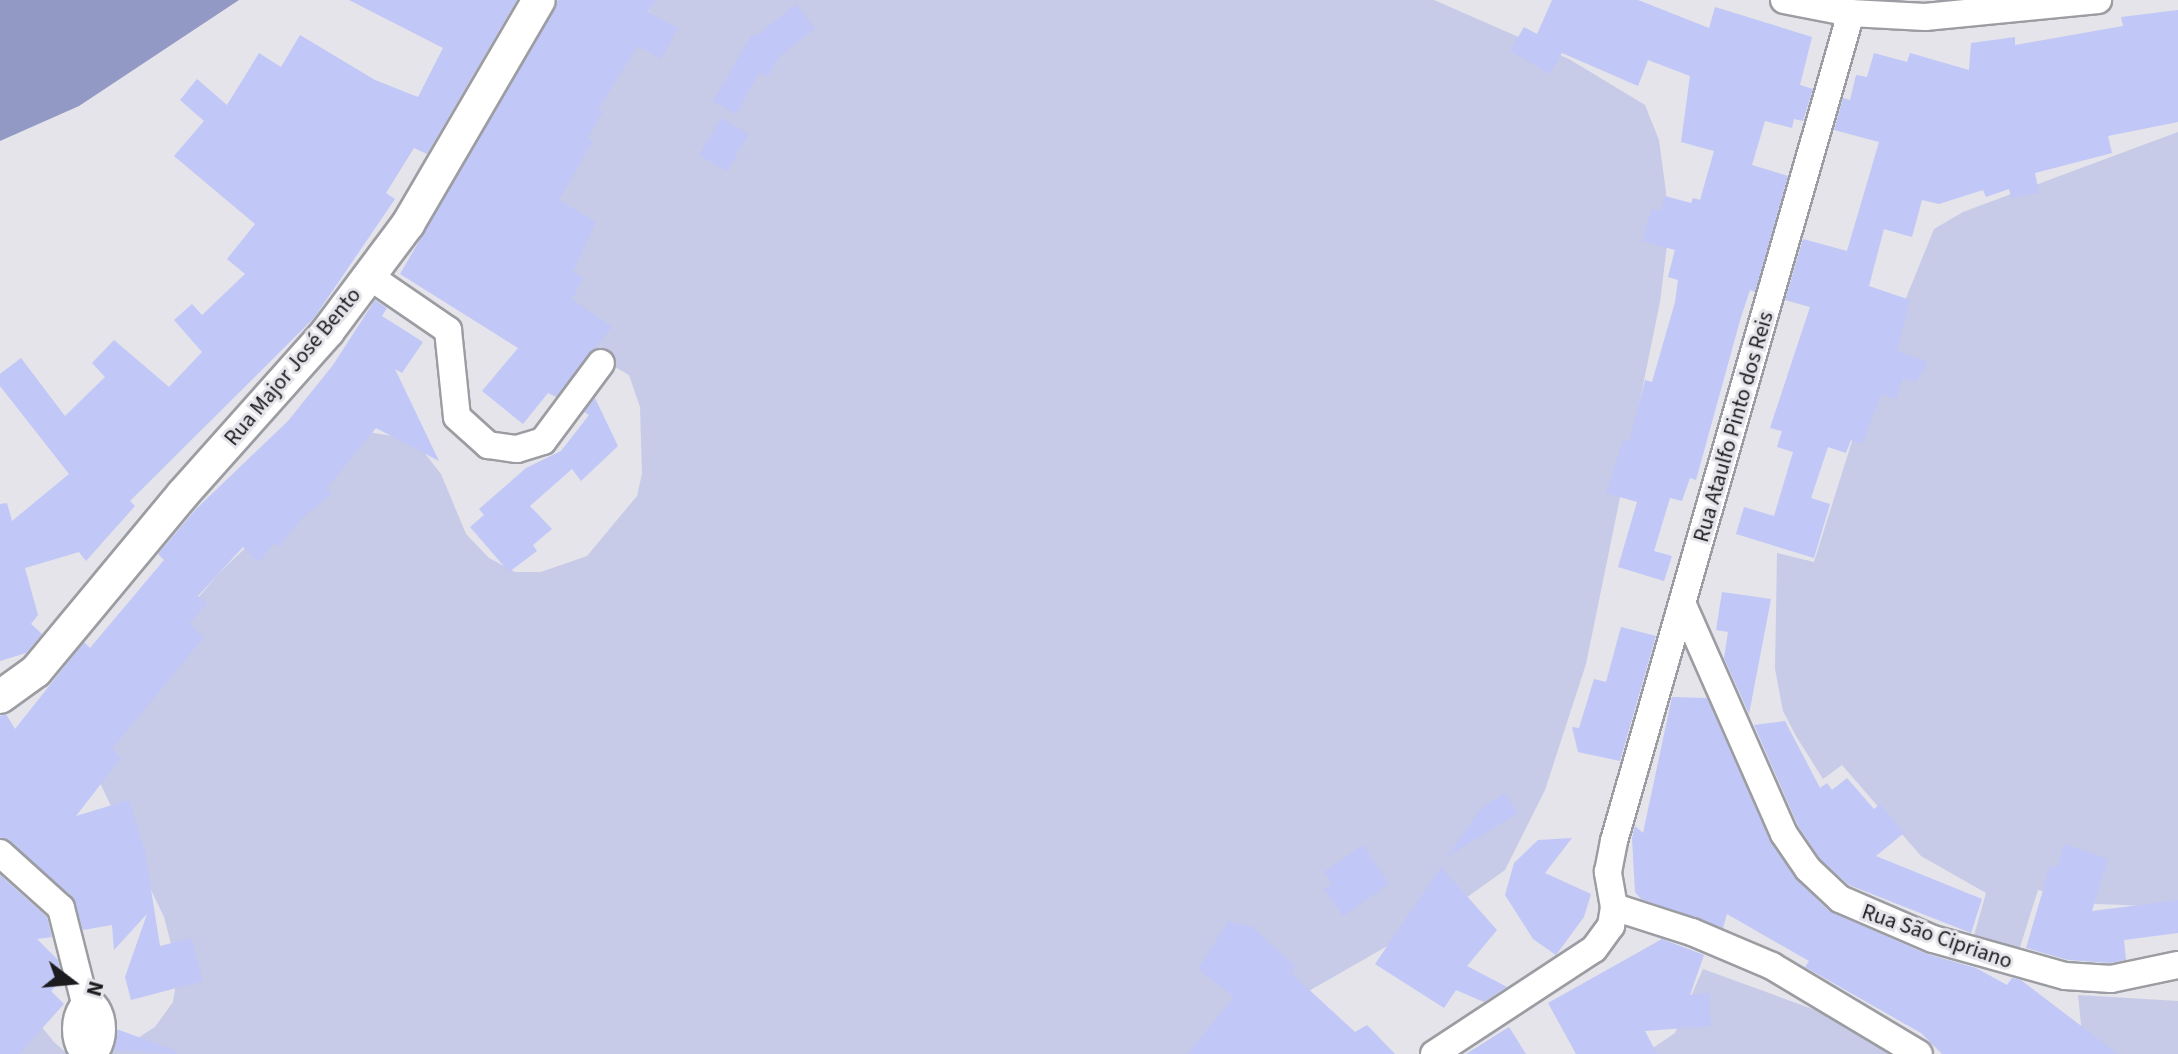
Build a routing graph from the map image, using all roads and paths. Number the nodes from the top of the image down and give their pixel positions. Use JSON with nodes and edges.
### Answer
{"nodes":[{"id":1,"x":539,"y":0,"type":"edge"},
{"id":2,"x":1784,"y":0,"type":"edge"},
{"id":3,"x":2098,"y":0,"type":"edge"},
{"id":4,"x":1851,"y":13,"type":"junction"},
{"id":5,"x":369,"y":276,"type":"junction"},
{"id":6,"x":601,"y":363,"type":"dead end"},
{"id":7,"x":1683,"y":605,"type":"junction"},
{"id":8,"x":0,"y":697,"type":"edge"},
{"id":9,"x":0,"y":853,"type":"edge"},
{"id":10,"x":1614,"y":907,"type":"junction"},
{"id":11,"x":2178,"y":965,"type":"edge"},
{"id":12,"x":85,"y":1003,"type":"dead end"},
{"id":13,"x":1434,"y":1054,"type":"edge"},
{"id":14,"x":1919,"y":1054,"type":"edge"}],
"edges":[{"from":1,"to":5,"type":"street","name":"Rua Major José Bento"},
{"from":2,"to":4,"type":"street"},
{"from":3,"to":4,"type":"street"},
{"from":4,"to":7,"type":"street","name":"Rua Ataulfo Pinto dos Reis"},
{"from":5,"to":6,"type":"street"},
{"from":5,"to":8,"type":"street","name":"Rua Major José Bento"},
{"from":7,"to":10,"type":"street","name":"Rua Ataulfo Pinto dos Reis"},
{"from":7,"to":11,"type":"street","name":"Rua São Cipriano"},
{"from":9,"to":12,"type":"street"},
{"from":10,"to":13,"type":"street"},
{"from":10,"to":14,"type":"street"}]}
